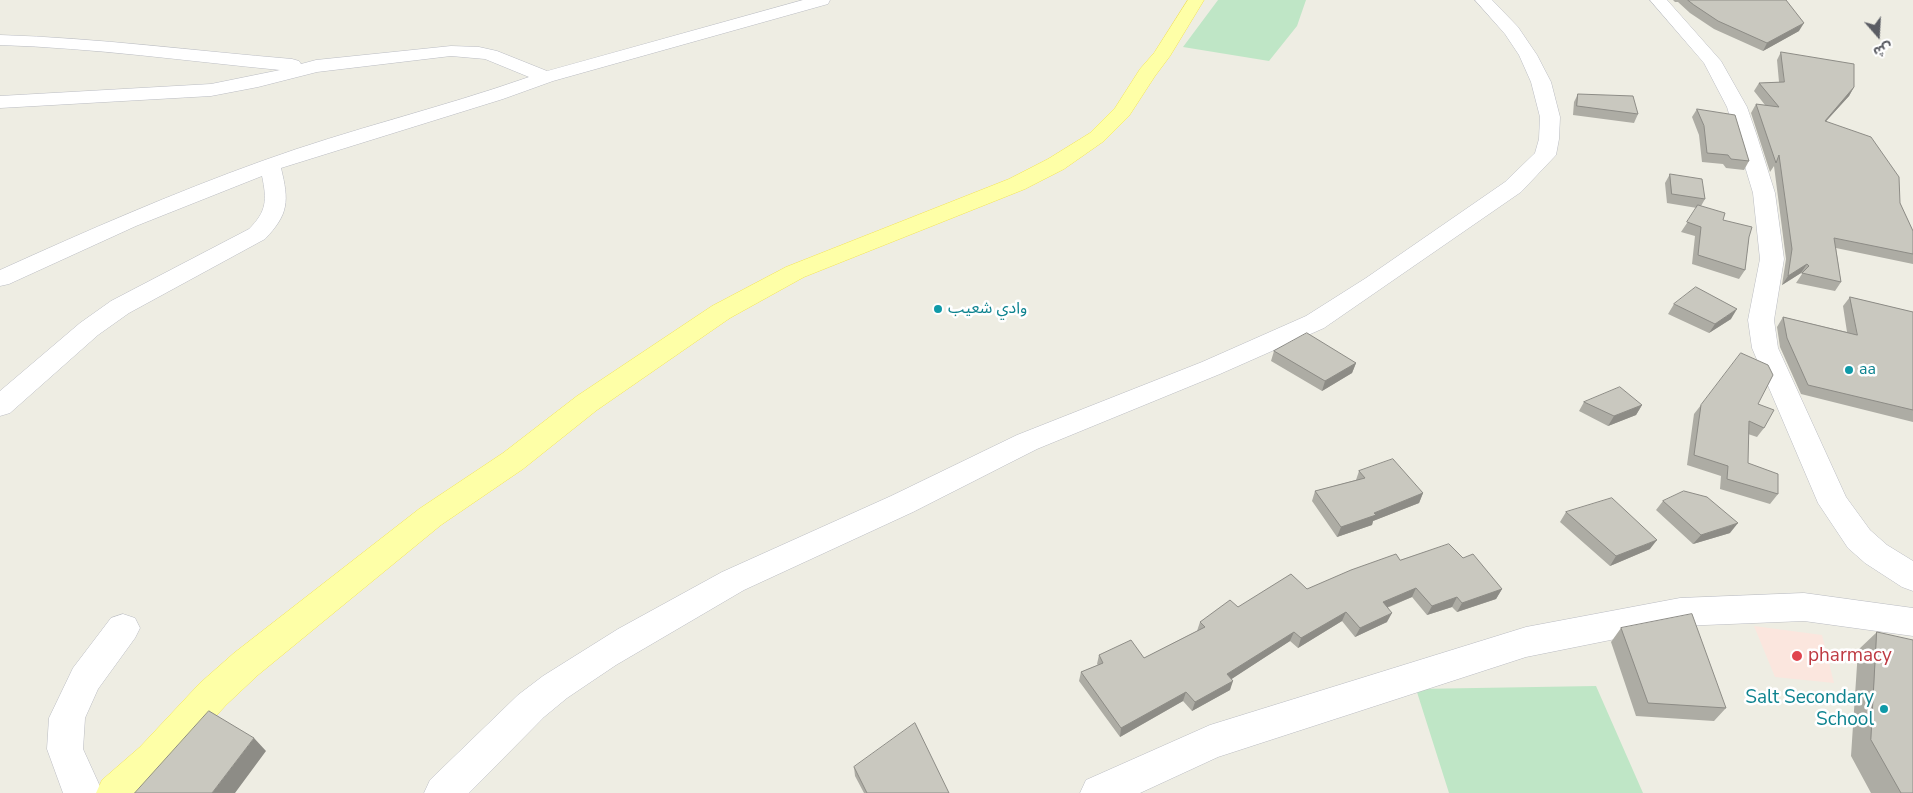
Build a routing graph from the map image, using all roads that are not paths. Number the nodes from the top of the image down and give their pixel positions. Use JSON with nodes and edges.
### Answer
{"nodes":[{"id":1,"x":822,"y":0,"type":"edge"},
{"id":2,"x":1196,"y":0,"type":"edge"},
{"id":3,"x":1483,"y":0,"type":"edge"},
{"id":4,"x":1658,"y":1,"type":"edge"},
{"id":5,"x":0,"y":40,"type":"edge"},
{"id":6,"x":316,"y":66,"type":"junction"},
{"id":7,"x":546,"y":78,"type":"junction"},
{"id":8,"x":0,"y":102,"type":"edge"},
{"id":9,"x":270,"y":165,"type":"junction"},
{"id":10,"x":0,"y":279,"type":"edge"},
{"id":11,"x":0,"y":406,"type":"edge"},
{"id":12,"x":1913,"y":578,"type":"edge"},
{"id":13,"x":1913,"y":622,"type":"edge"},
{"id":14,"x":123,"y":628,"type":"dead end"},
{"id":15,"x":84,"y":793,"type":"edge"},
{"id":16,"x":115,"y":793,"type":"edge"},
{"id":17,"x":443,"y":793,"type":"edge"},
{"id":18,"x":1099,"y":793,"type":"edge"}],
"edges":[{"from":1,"to":7,"type":"street"},
{"from":2,"to":16,"type":"main road"},
{"from":3,"to":17,"type":"street"},
{"from":4,"to":12,"type":"street"},
{"from":5,"to":6,"type":"street"},
{"from":6,"to":7,"type":"street"},
{"from":6,"to":8,"type":"street"},
{"from":7,"to":9,"type":"street"},
{"from":9,"to":10,"type":"street"},
{"from":9,"to":11,"type":"street"},
{"from":13,"to":18,"type":"street"},
{"from":14,"to":15,"type":"street"}]}
